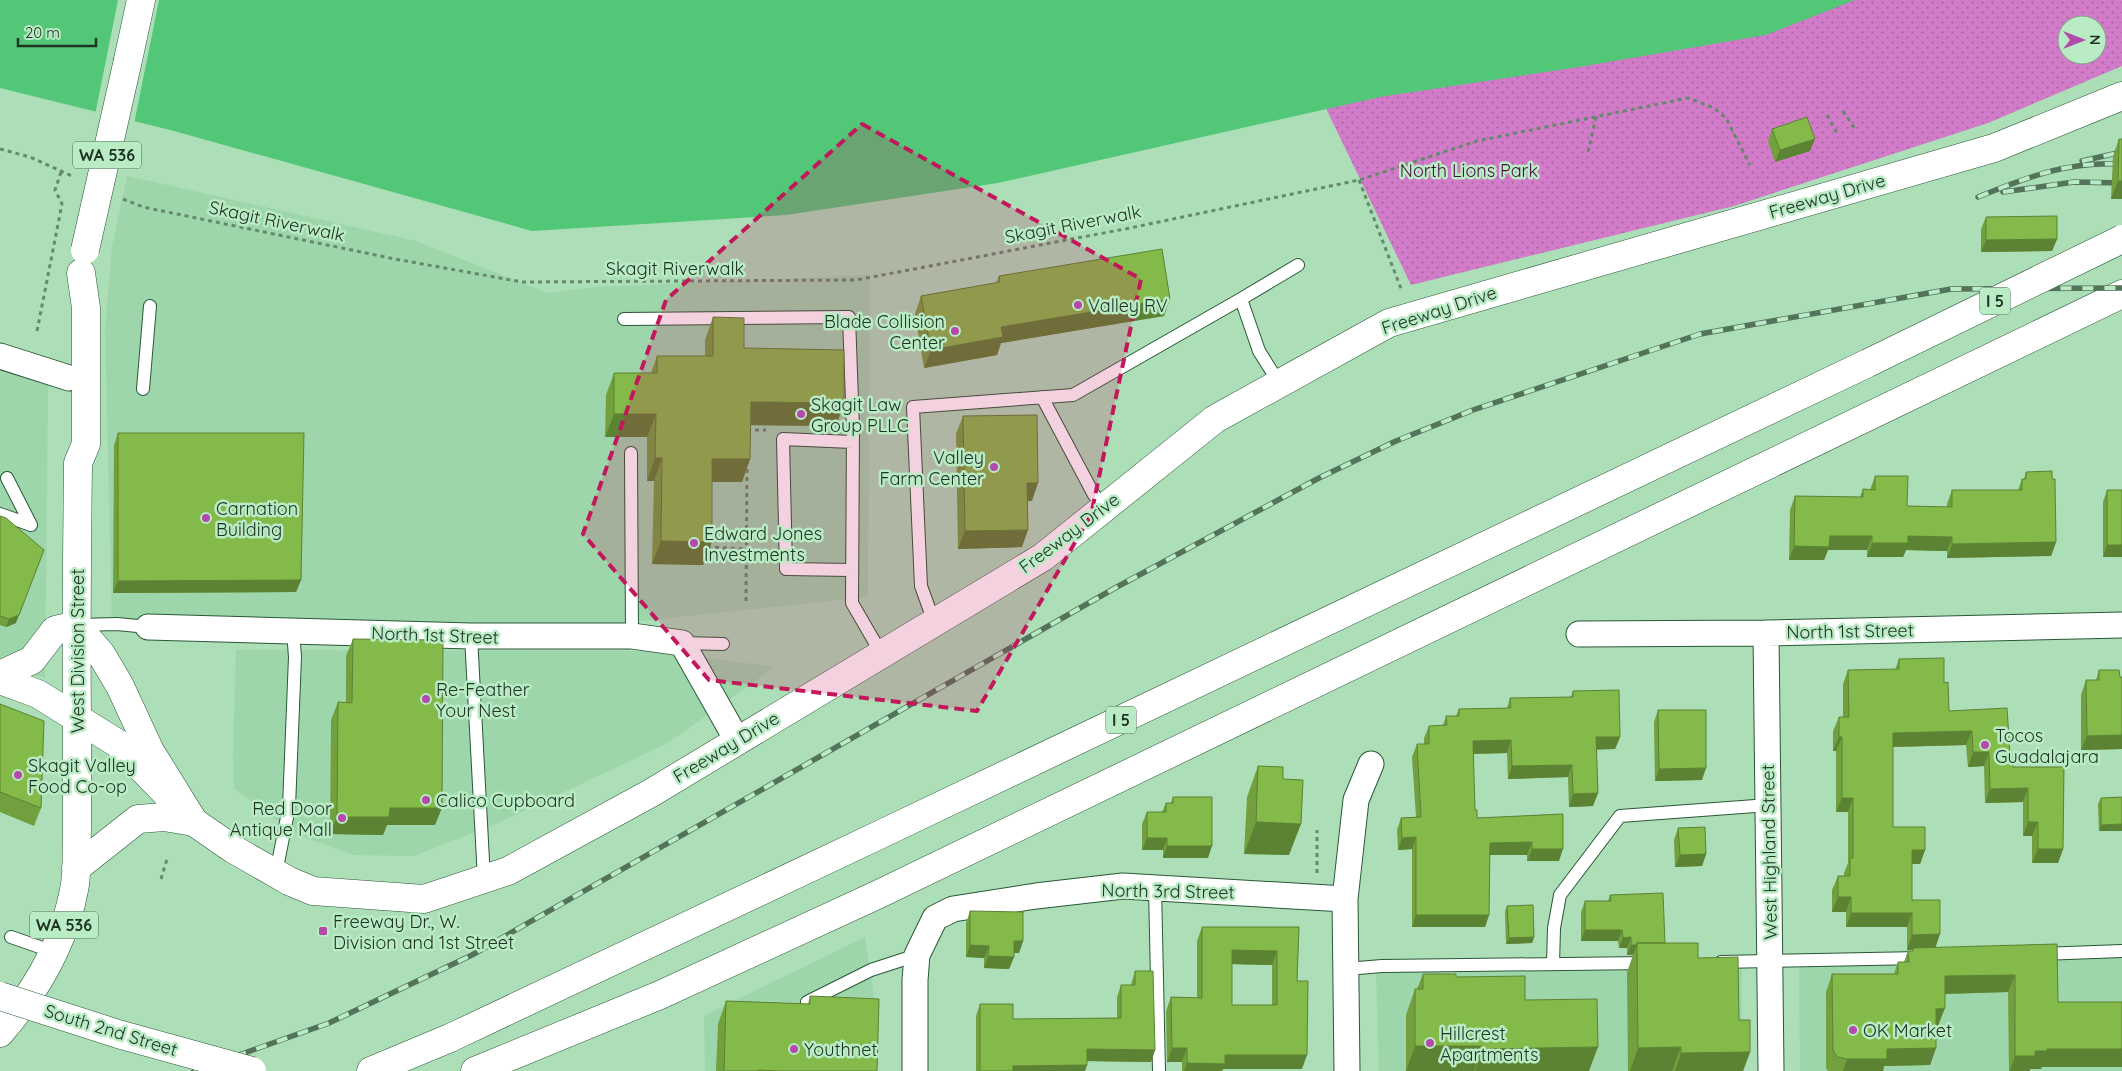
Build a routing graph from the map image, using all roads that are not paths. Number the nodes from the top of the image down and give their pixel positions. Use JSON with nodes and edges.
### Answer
{"nodes":[{"id":1,"x":141,"y":0,"type":"edge"},
{"id":2,"x":2122,"y":96,"type":"edge"},
{"id":3,"x":2122,"y":239,"type":"edge"},
{"id":4,"x":83,"y":262,"type":"junction"},
{"id":5,"x":1298,"y":265,"type":"dead end"},
{"id":6,"x":2122,"y":294,"type":"edge"},
{"id":7,"x":1241,"y":299,"type":"junction"},
{"id":8,"x":150,"y":306,"type":"dead end"},
{"id":9,"x":624,"y":319,"type":"dead end"},
{"id":10,"x":0,"y":356,"type":"edge"},
{"id":11,"x":69,"y":378,"type":"junction"},
{"id":12,"x":1279,"y":383,"type":"junction"},
{"id":13,"x":143,"y":389,"type":"dead end"},
{"id":14,"x":1042,"y":397,"type":"junction"},
{"id":15,"x":852,"y":442,"type":"junction"},
{"id":16,"x":630,"y":453,"type":"dead end"},
{"id":17,"x":78,"y":463,"type":"junction"},
{"id":18,"x":7,"y":478,"type":"dead end"},
{"id":19,"x":1105,"y":507,"type":"junction"},
{"id":20,"x":0,"y":514,"type":"edge"},
{"id":21,"x":851,"y":570,"type":"junction"},
{"id":22,"x":934,"y":622,"type":"junction"},
{"id":23,"x":76,"y":625,"type":"junction"},
{"id":24,"x":2122,"y":625,"type":"edge"},
{"id":25,"x":148,"y":627,"type":"joint"},
{"id":26,"x":293,"y":631,"type":"junction"},
{"id":27,"x":1766,"y":633,"type":"junction"},
{"id":28,"x":1579,"y":634,"type":"dead end"},
{"id":29,"x":471,"y":636,"type":"junction"},
{"id":30,"x":632,"y":636,"type":"junction"},
{"id":31,"x":682,"y":643,"type":"junction"},
{"id":32,"x":723,"y":644,"type":"dead end"},
{"id":33,"x":881,"y":653,"type":"junction"},
{"id":34,"x":0,"y":675,"type":"edge"},
{"id":35,"x":0,"y":680,"type":"edge"},
{"id":36,"x":77,"y":717,"type":"junction"},
{"id":37,"x":737,"y":740,"type":"junction"},
{"id":38,"x":1371,"y":764,"type":"dead end"},
{"id":39,"x":1769,"y":805,"type":"junction"},
{"id":40,"x":194,"y":822,"type":"junction"},
{"id":41,"x":76,"y":868,"type":"junction"},
{"id":42,"x":276,"y":873,"type":"junction"},
{"id":43,"x":484,"y":879,"type":"junction"},
{"id":44,"x":1155,"y":888,"type":"junction"},
{"id":45,"x":1345,"y":899,"type":"junction"},
{"id":46,"x":11,"y":936,"type":"dead end"},
{"id":47,"x":2122,"y":951,"type":"edge"},
{"id":48,"x":54,"y":952,"type":"junction"},
{"id":49,"x":2025,"y":954,"type":"edge"},
{"id":50,"x":917,"y":955,"type":"junction"},
{"id":51,"x":1938,"y":957,"type":"edge"},
{"id":52,"x":1705,"y":962,"type":"edge"},
{"id":53,"x":1771,"y":962,"type":"junction"},
{"id":54,"x":1658,"y":963,"type":"edge"},
{"id":55,"x":1553,"y":964,"type":"junction"},
{"id":56,"x":1346,"y":969,"type":"junction"},
{"id":57,"x":0,"y":996,"type":"edge"},
{"id":58,"x":807,"y":1002,"type":"edge"},
{"id":59,"x":0,"y":1033,"type":"edge"},
{"id":60,"x":252,"y":1071,"type":"edge"},
{"id":61,"x":371,"y":1071,"type":"edge"},
{"id":62,"x":475,"y":1071,"type":"edge"},
{"id":63,"x":915,"y":1071,"type":"edge"},
{"id":64,"x":1159,"y":1071,"type":"edge"},
{"id":65,"x":1348,"y":1071,"type":"edge"},
{"id":66,"x":1771,"y":1071,"type":"edge"}],
"edges":[{"from":1,"to":4,"type":"main road","name":"West Division Street","number":"WA 536","bridge":true},
{"from":2,"to":12,"type":"main road","name":"Freeway Drive"},
{"from":3,"to":61,"type":"main road","number":"I 5","bridge":true},
{"from":4,"to":11,"type":"main road","name":"West Division Street","number":"WA 536"},
{"from":4,"to":17,"type":"main road","name":"West Division Street","number":"WA 536"},
{"from":5,"to":7,"type":"lane"},
{"from":6,"to":62,"type":"main road"},
{"from":7,"to":12,"type":"lane"},
{"from":7,"to":14,"type":"lane"},
{"from":8,"to":13,"type":"lane"},
{"from":9,"to":15,"type":"lane"},
{"from":10,"to":11,"type":"street"},
{"from":11,"to":17,"type":"main road","name":"West Division Street","number":"WA 536"},
{"from":12,"to":19,"type":"main road","name":"Freeway Drive"},
{"from":14,"to":19,"type":"lane"},
{"from":14,"to":22,"type":"lane"},
{"from":15,"to":21,"type":"lane"},
{"from":15,"to":21,"type":"lane"},
{"from":16,"to":30,"type":"lane"},
{"from":17,"to":23,"type":"main road","name":"West Division Street","number":"WA 536"},
{"from":18,"to":20,"type":"lane"},
{"from":19,"to":22,"type":"main road","name":"Freeway Drive"},
{"from":21,"to":33,"type":"lane"},
{"from":22,"to":33,"type":"main road","name":"Freeway Drive"},
{"from":23,"to":25,"type":"lane","name":"North 1st Street"},
{"from":23,"to":34,"type":"main road"},
{"from":23,"to":36,"type":"main road","name":"West Division Street","number":"WA 536"},
{"from":23,"to":40,"type":"main road"},
{"from":24,"to":27,"type":"street","name":"North 1st Street"},
{"from":25,"to":26,"type":"street","name":"North 1st Street"},
{"from":26,"to":29,"type":"street","name":"North 1st Street"},
{"from":26,"to":42,"type":"lane"},
{"from":27,"to":28,"type":"street","name":"North 1st Street"},
{"from":27,"to":39,"type":"street","name":"West Highland Street"},
{"from":29,"to":30,"type":"street","name":"North 1st Street"},
{"from":29,"to":43,"type":"lane"},
{"from":30,"to":31,"type":"street","name":"North 1st Street"},
{"from":31,"to":32,"type":"lane"},
{"from":31,"to":37,"type":"street"},
{"from":33,"to":37,"type":"main road","name":"Freeway Drive"},
{"from":35,"to":36,"type":"main road","name":"Freeway Drive"},
{"from":36,"to":40,"type":"main road","name":"Freeway Drive"},
{"from":36,"to":41,"type":"main road","name":"West Division Street","number":"WA 536"},
{"from":37,"to":43,"type":"main road","name":"Freeway Drive"},
{"from":38,"to":45,"type":"street"},
{"from":39,"to":53,"type":"street","name":"West Highland Street"},
{"from":39,"to":55,"type":"lane"},
{"from":40,"to":41,"type":"main road"},
{"from":40,"to":42,"type":"main road","name":"Freeway Drive"},
{"from":41,"to":48,"type":"main road","number":"WA 536"},
{"from":42,"to":43,"type":"main road","name":"Freeway Drive"},
{"from":44,"to":45,"type":"street","name":"North 3rd Street"},
{"from":44,"to":50,"type":"street","name":"North 3rd Street"},
{"from":44,"to":64,"type":"lane"},
{"from":45,"to":56,"type":"street"},
{"from":46,"to":48,"type":"lane"},
{"from":47,"to":49,"type":"lane"},
{"from":48,"to":59,"type":"main road","number":"WA 536"},
{"from":50,"to":58,"type":"lane"},
{"from":50,"to":63,"type":"street"},
{"from":51,"to":53,"type":"lane"},
{"from":52,"to":53,"type":"lane"},
{"from":53,"to":66,"type":"street","name":"West Highland Street"},
{"from":54,"to":55,"type":"lane"},
{"from":55,"to":56,"type":"lane"},
{"from":56,"to":65,"type":"street"},
{"from":57,"to":60,"type":"main road","name":"South 2nd Street","bridge":true}]}
